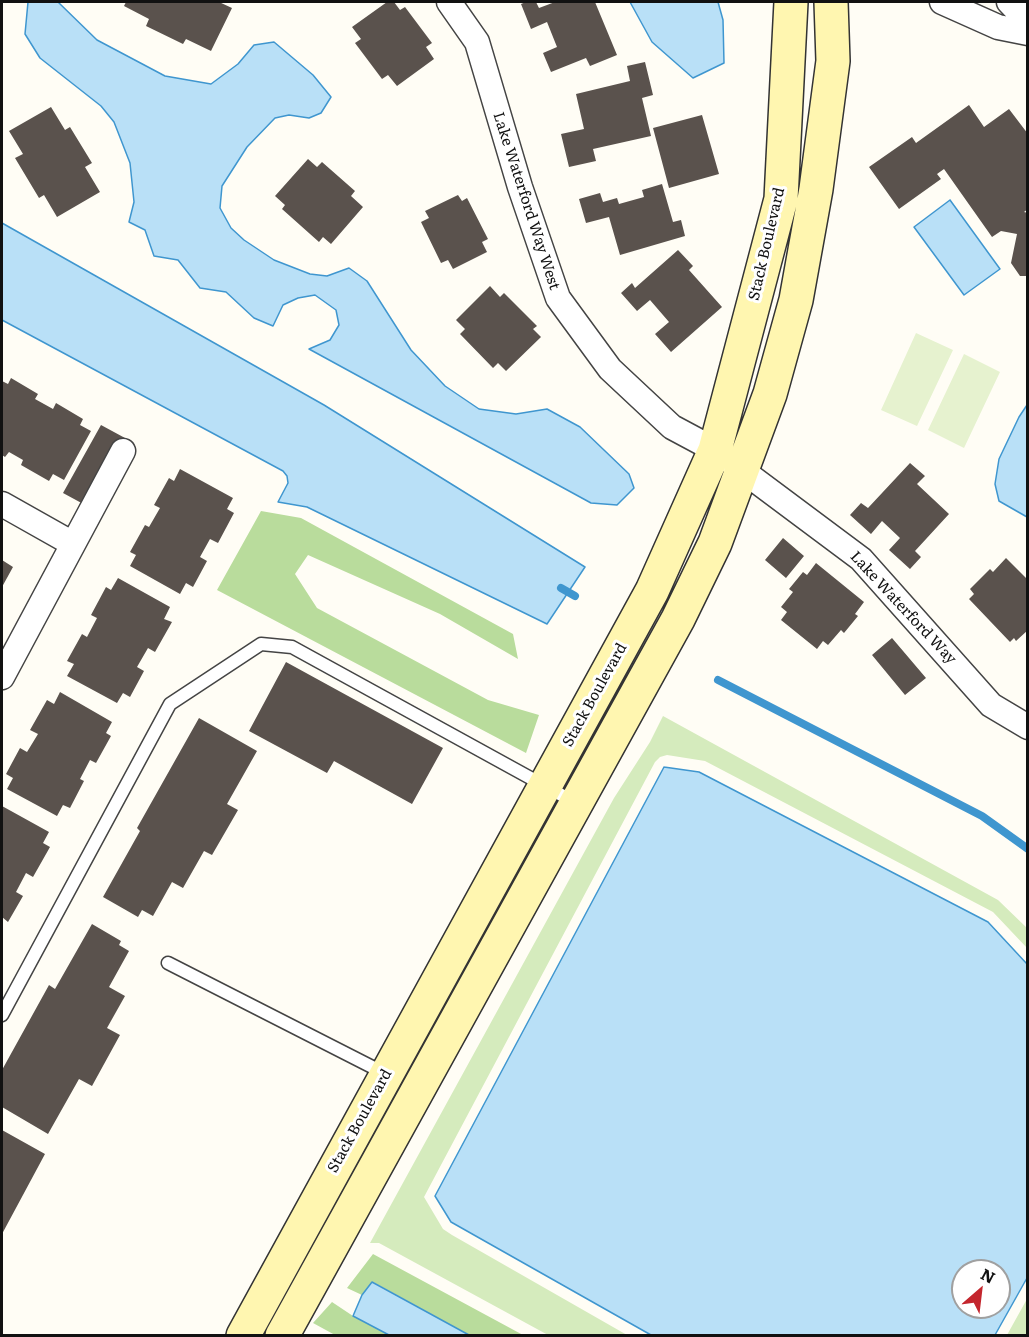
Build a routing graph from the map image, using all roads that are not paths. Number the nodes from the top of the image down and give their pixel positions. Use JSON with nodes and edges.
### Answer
{"nodes":[{"id":1,"x":449,"y":2,"type":"edge"},
{"id":2,"x":791,"y":2,"type":"edge"},
{"id":3,"x":831,"y":2,"type":"edge"},
{"id":4,"x":942,"y":2,"type":"edge"},
{"id":5,"x":1009,"y":2,"type":"edge"},
{"id":6,"x":1028,"y":22,"type":"edge"},
{"id":7,"x":1028,"y":33,"type":"edge"},
{"id":8,"x":715,"y":450,"type":"junction"},
{"id":9,"x":123,"y":451,"type":"dead end"},
{"id":10,"x":742,"y":470,"type":"junction"},
{"id":11,"x":2,"y":504,"type":"edge"},
{"id":12,"x":73,"y":544,"type":"junction"},
{"id":13,"x":2,"y":676,"type":"edge"},
{"id":14,"x":1028,"y":727,"type":"edge"},
{"id":15,"x":544,"y":786,"type":"junction"},
{"id":16,"x":576,"y":803,"type":"junction"},
{"id":17,"x":168,"y":963,"type":"dead end"},
{"id":18,"x":2,"y":1015,"type":"edge"},
{"id":19,"x":402,"y":1082,"type":"junction"},
{"id":20,"x":243,"y":1335,"type":"edge"},
{"id":21,"x":282,"y":1335,"type":"edge"}],
"edges":[{"from":1,"to":8,"type":"street","name":"Lake Waterford Way West"},
{"from":2,"to":8,"type":"street","name":"Stack Boulevard"},
{"from":3,"to":10,"type":"street","name":"Stack Boulevard"},
{"from":4,"to":7,"type":"street"},
{"from":5,"to":6,"type":"street"},
{"from":8,"to":10,"type":"street","name":"Lake Waterford Way"},
{"from":8,"to":15,"type":"street","name":"Stack Boulevard"},
{"from":9,"to":12,"type":"street"},
{"from":10,"to":14,"type":"street","name":"Lake Waterford Way"},
{"from":10,"to":16,"type":"street","name":"Stack Boulevard"},
{"from":11,"to":12,"type":"street"},
{"from":12,"to":13,"type":"street"},
{"from":15,"to":16,"type":"lane"},
{"from":15,"to":18,"type":"lane"},
{"from":15,"to":19,"type":"street","name":"Stack Boulevard"},
{"from":16,"to":19,"type":"street","name":"Stack Boulevard"},
{"from":17,"to":19,"type":"lane"},
{"from":19,"to":20,"type":"street","name":"Stack Boulevard"},
{"from":19,"to":21,"type":"street","name":"Stack Boulevard"}]}
